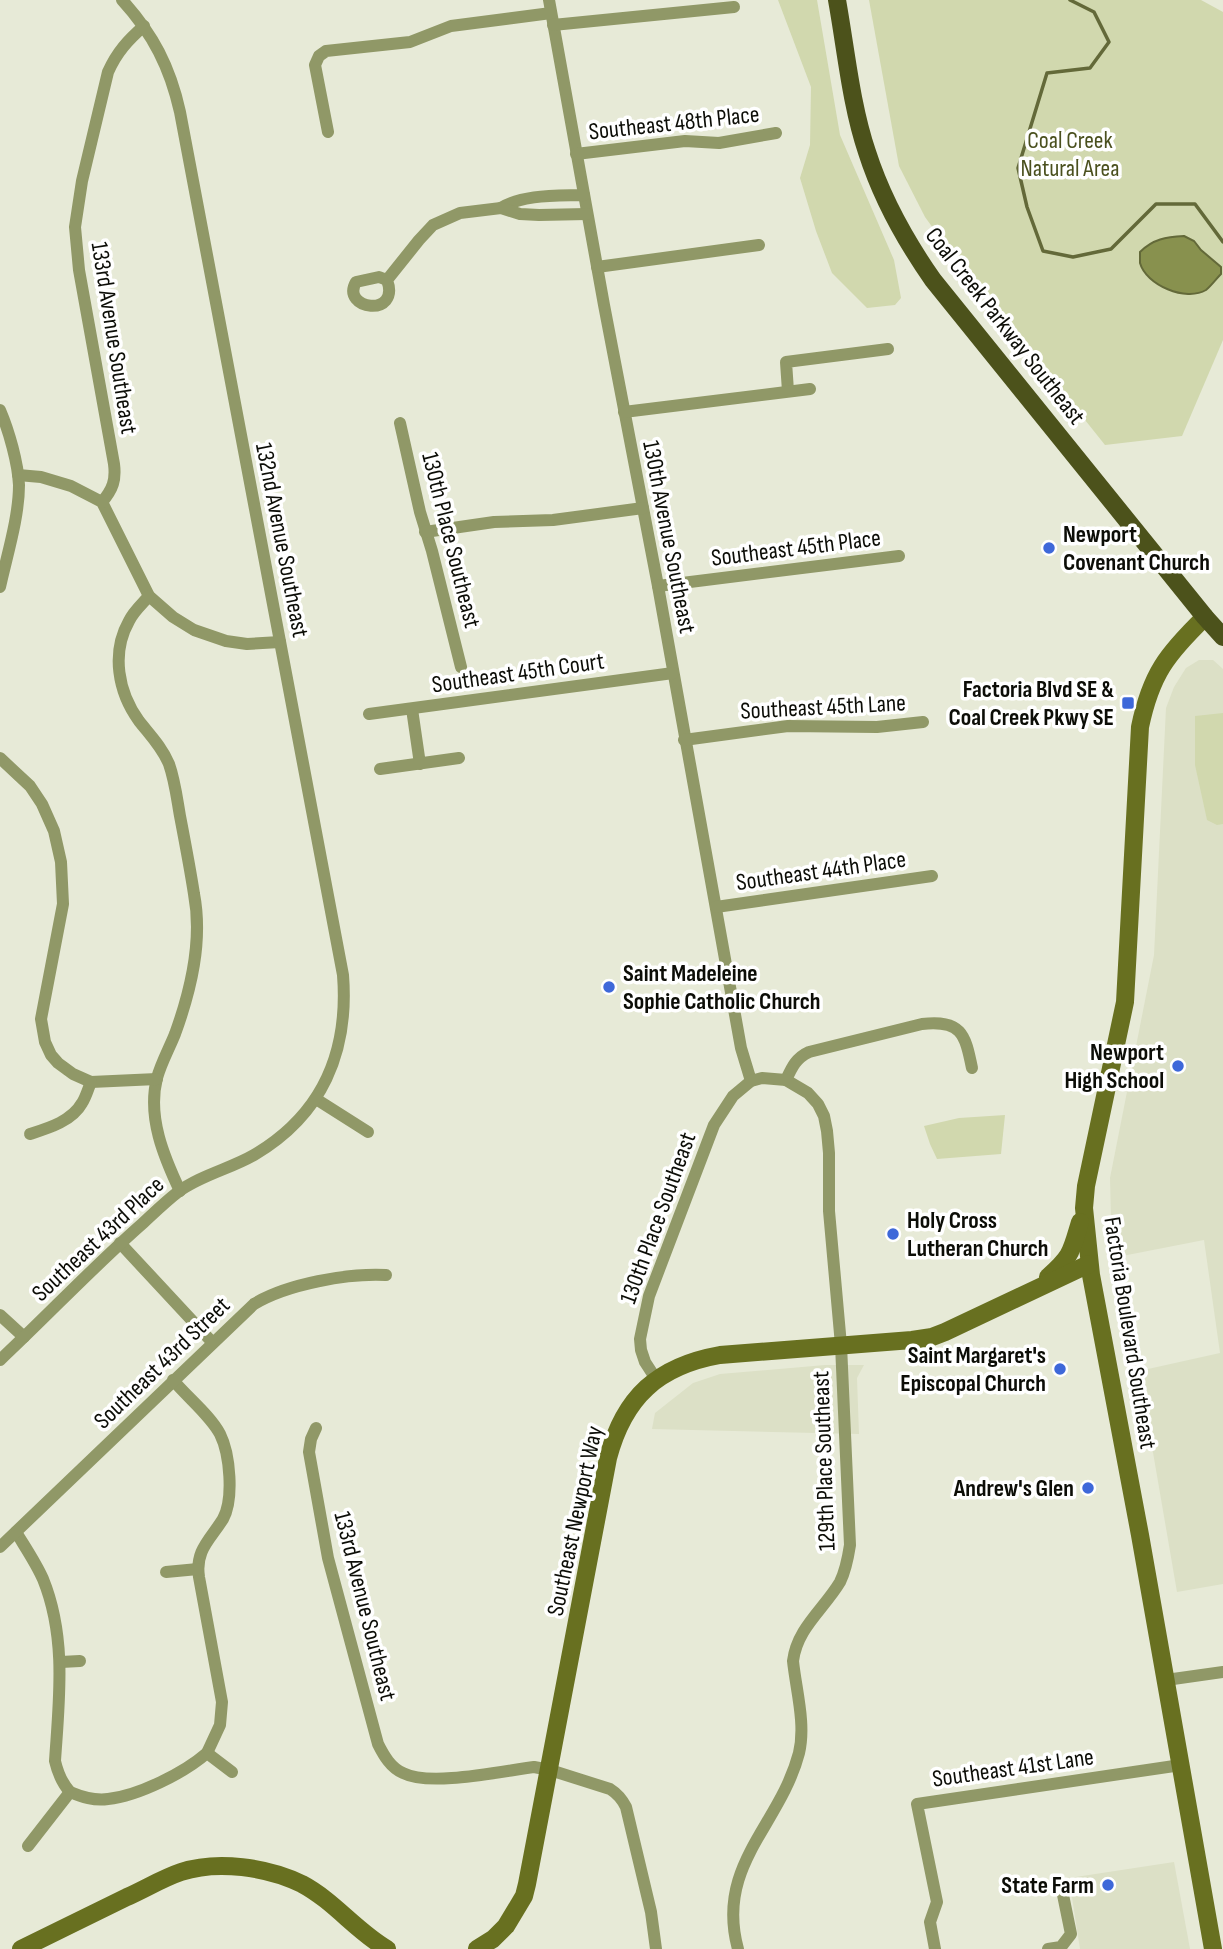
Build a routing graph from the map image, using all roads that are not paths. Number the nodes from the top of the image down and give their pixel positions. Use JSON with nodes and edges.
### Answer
{"nodes":[{"id":1,"x":122,"y":0,"type":"edge"},
{"id":2,"x":837,"y":0,"type":"edge"},
{"id":3,"x":734,"y":7,"type":"dead end"},
{"id":4,"x":551,"y":12,"type":"edge"},
{"id":5,"x":144,"y":26,"type":"junction"},
{"id":6,"x":328,"y":132,"type":"dead end"},
{"id":7,"x":776,"y":133,"type":"dead end"},
{"id":8,"x":576,"y":154,"type":"junction"},
{"id":9,"x":584,"y":195,"type":"junction"},
{"id":10,"x":501,"y":208,"type":"junction"},
{"id":11,"x":587,"y":214,"type":"junction"},
{"id":12,"x":759,"y":244,"type":"dead end"},
{"id":13,"x":597,"y":267,"type":"junction"},
{"id":14,"x":387,"y":280,"type":"dead end"},
{"id":15,"x":888,"y":349,"type":"dead end"},
{"id":16,"x":810,"y":389,"type":"dead end"},
{"id":17,"x":788,"y":391,"type":"junction"},
{"id":18,"x":0,"y":410,"type":"edge"},
{"id":19,"x":624,"y":412,"type":"junction"},
{"id":20,"x":400,"y":423,"type":"dead end"},
{"id":21,"x":18,"y":475,"type":"junction"},
{"id":22,"x":103,"y":502,"type":"junction"},
{"id":23,"x":643,"y":508,"type":"junction"},
{"id":24,"x":425,"y":532,"type":"junction"},
{"id":25,"x":899,"y":556,"type":"dead end"},
{"id":26,"x":658,"y":586,"type":"junction"},
{"id":27,"x":0,"y":587,"type":"edge"},
{"id":28,"x":149,"y":596,"type":"junction"},
{"id":29,"x":1205,"y":617,"type":"junction"},
{"id":30,"x":1223,"y":637,"type":"edge"},
{"id":31,"x":280,"y":642,"type":"junction"},
{"id":32,"x":461,"y":667,"type":"dead end"},
{"id":33,"x":673,"y":673,"type":"junction"},
{"id":34,"x":412,"y":709,"type":"junction"},
{"id":35,"x":369,"y":714,"type":"dead end"},
{"id":36,"x":923,"y":722,"type":"dead end"},
{"id":37,"x":684,"y":740,"type":"junction"},
{"id":38,"x":0,"y":758,"type":"edge"},
{"id":39,"x":459,"y":758,"type":"dead end"},
{"id":40,"x":420,"y":764,"type":"junction"},
{"id":41,"x":380,"y":769,"type":"dead end"},
{"id":42,"x":932,"y":876,"type":"dead end"},
{"id":43,"x":716,"y":907,"type":"junction"},
{"id":44,"x":972,"y":1068,"type":"dead end"},
{"id":45,"x":157,"y":1079,"type":"junction"},
{"id":46,"x":786,"y":1080,"type":"junction"},
{"id":47,"x":751,"y":1081,"type":"junction"},
{"id":48,"x":90,"y":1082,"type":"junction"},
{"id":49,"x":316,"y":1099,"type":"junction"},
{"id":50,"x":368,"y":1132,"type":"dead end"},
{"id":51,"x":30,"y":1134,"type":"dead end"},
{"id":52,"x":180,"y":1191,"type":"junction"},
{"id":53,"x":1084,"y":1208,"type":"junction"},
{"id":54,"x":120,"y":1243,"type":"junction"},
{"id":55,"x":1089,"y":1264,"type":"junction"},
{"id":56,"x":386,"y":1275,"type":"dead end"},
{"id":57,"x":1032,"y":1291,"type":"junction"},
{"id":58,"x":0,"y":1314,"type":"edge"},
{"id":59,"x":24,"y":1338,"type":"junction"},
{"id":60,"x":212,"y":1342,"type":"junction"},
{"id":61,"x":841,"y":1345,"type":"junction"},
{"id":62,"x":0,"y":1360,"type":"edge"},
{"id":63,"x":656,"y":1379,"type":"junction"},
{"id":64,"x":173,"y":1380,"type":"junction"},
{"id":65,"x":316,"y":1429,"type":"dead end"},
{"id":66,"x":16,"y":1532,"type":"junction"},
{"id":67,"x":0,"y":1547,"type":"edge"},
{"id":68,"x":198,"y":1569,"type":"junction"},
{"id":69,"x":166,"y":1572,"type":"dead end"},
{"id":70,"x":80,"y":1661,"type":"dead end"},
{"id":71,"x":61,"y":1662,"type":"junction"},
{"id":72,"x":1223,"y":1672,"type":"edge"},
{"id":73,"x":1166,"y":1680,"type":"junction"},
{"id":74,"x":207,"y":1753,"type":"junction"},
{"id":75,"x":1181,"y":1765,"type":"junction"},
{"id":76,"x":550,"y":1770,"type":"junction"},
{"id":77,"x":232,"y":1772,"type":"dead end"},
{"id":78,"x":70,"y":1793,"type":"junction"},
{"id":79,"x":28,"y":1846,"type":"dead end"},
{"id":80,"x":1062,"y":1890,"type":"dead end"},
{"id":81,"x":1216,"y":1919,"type":"edge"},
{"id":82,"x":21,"y":1949,"type":"edge"},
{"id":83,"x":387,"y":1949,"type":"edge"},
{"id":84,"x":477,"y":1949,"type":"edge"},
{"id":85,"x":656,"y":1949,"type":"edge"},
{"id":86,"x":738,"y":1949,"type":"edge"},
{"id":87,"x":935,"y":1949,"type":"edge"},
{"id":88,"x":1048,"y":1949,"type":"edge"},
{"id":89,"x":1213,"y":1949,"type":"edge"}],
"edges":[{"from":1,"to":5,"type":"street","name":"132nd Avenue Southeast"},
{"from":2,"to":29,"type":"main road","name":"Coal Creek Parkway Southeast"},
{"from":3,"to":4,"type":"street"},
{"from":4,"to":6,"type":"street"},
{"from":4,"to":8,"type":"street","name":"130th Avenue Southeast"},
{"from":5,"to":22,"type":"street","name":"133rd Avenue Southeast"},
{"from":5,"to":31,"type":"street","name":"132nd Avenue Southeast"},
{"from":7,"to":8,"type":"street","name":"Southeast 48th Place"},
{"from":8,"to":9,"type":"street","name":"130th Avenue Southeast"},
{"from":9,"to":10,"type":"street"},
{"from":9,"to":11,"type":"street","name":"130th Avenue Southeast"},
{"from":10,"to":11,"type":"street"},
{"from":10,"to":14,"type":"street"},
{"from":11,"to":13,"type":"street","name":"130th Avenue Southeast"},
{"from":12,"to":13,"type":"street"},
{"from":13,"to":19,"type":"street","name":"130th Avenue Southeast"},
{"from":15,"to":17,"type":"street"},
{"from":16,"to":17,"type":"street"},
{"from":17,"to":19,"type":"street"},
{"from":18,"to":21,"type":"street"},
{"from":19,"to":23,"type":"street","name":"130th Avenue Southeast"},
{"from":20,"to":24,"type":"street","name":"130th Place Southeast"},
{"from":21,"to":22,"type":"street"},
{"from":21,"to":27,"type":"street"},
{"from":22,"to":28,"type":"street"},
{"from":23,"to":24,"type":"street"},
{"from":23,"to":26,"type":"street","name":"130th Avenue Southeast"},
{"from":24,"to":32,"type":"street","name":"130th Place Southeast"},
{"from":25,"to":26,"type":"street","name":"Southeast 45th Place"},
{"from":26,"to":33,"type":"street","name":"130th Avenue Southeast"},
{"from":28,"to":31,"type":"street"},
{"from":28,"to":45,"type":"street"},
{"from":29,"to":30,"type":"main road","name":"Coal Creek Parkway Southeast"},
{"from":29,"to":53,"type":"main road","name":"Factoria Boulevard Southeast"},
{"from":31,"to":49,"type":"street","name":"132nd Avenue Southeast"},
{"from":33,"to":34,"type":"street","name":"Southeast 45th Court"},
{"from":33,"to":37,"type":"street","name":"130th Avenue Southeast"},
{"from":34,"to":35,"type":"street","name":"Southeast 45th Court"},
{"from":34,"to":40,"type":"street"},
{"from":36,"to":37,"type":"street","name":"Southeast 45th Lane"},
{"from":37,"to":43,"type":"street","name":"130th Avenue Southeast"},
{"from":38,"to":48,"type":"street"},
{"from":39,"to":40,"type":"street"},
{"from":40,"to":41,"type":"street"},
{"from":42,"to":43,"type":"street","name":"Southeast 44th Place"},
{"from":43,"to":47,"type":"street","name":"130th Avenue Southeast"},
{"from":44,"to":46,"type":"street"},
{"from":45,"to":48,"type":"street"},
{"from":45,"to":52,"type":"street"},
{"from":46,"to":47,"type":"street"},
{"from":46,"to":61,"type":"street","name":"129th Place Southeast"},
{"from":47,"to":63,"type":"street","name":"130th Place Southeast"},
{"from":48,"to":51,"type":"street"},
{"from":49,"to":50,"type":"street"},
{"from":49,"to":52,"type":"street","name":"Southeast 43rd Place"},
{"from":52,"to":54,"type":"street","name":"Southeast 43rd Place"},
{"from":53,"to":55,"type":"main road","name":"Factoria Boulevard Southeast"},
{"from":53,"to":57,"type":"main road"},
{"from":54,"to":59,"type":"street","name":"Southeast 43rd Place"},
{"from":54,"to":60,"type":"street"},
{"from":55,"to":57,"type":"main road","name":"Southeast Newport Way"},
{"from":55,"to":73,"type":"main road","name":"Factoria Boulevard Southeast"},
{"from":56,"to":60,"type":"street","name":"Southeast 43rd Street"},
{"from":57,"to":61,"type":"main road","name":"Southeast Newport Way"},
{"from":58,"to":59,"type":"street"},
{"from":59,"to":62,"type":"street","name":"Southeast 43rd Place"},
{"from":60,"to":64,"type":"street","name":"Southeast 43rd Street"},
{"from":61,"to":63,"type":"main road","name":"Southeast Newport Way"},
{"from":61,"to":86,"type":"street","name":"129th Place Southeast"},
{"from":63,"to":76,"type":"main road","name":"Southeast Newport Way"},
{"from":64,"to":66,"type":"street","name":"Southeast 43rd Street"},
{"from":64,"to":68,"type":"street"},
{"from":65,"to":76,"type":"street","name":"133rd Avenue Southeast"},
{"from":66,"to":67,"type":"street","name":"Southeast 43rd Street"},
{"from":66,"to":71,"type":"street"},
{"from":68,"to":69,"type":"street"},
{"from":68,"to":74,"type":"street"},
{"from":70,"to":71,"type":"street"},
{"from":71,"to":78,"type":"street"},
{"from":72,"to":73,"type":"street"},
{"from":73,"to":75,"type":"main road","name":"Factoria Boulevard Southeast"},
{"from":74,"to":77,"type":"street"},
{"from":74,"to":78,"type":"street"},
{"from":75,"to":81,"type":"main road","name":"Factoria Boulevard Southeast"},
{"from":75,"to":87,"type":"street","name":"Southeast 41st Lane"},
{"from":76,"to":84,"type":"main road","name":"Southeast Newport Way"},
{"from":76,"to":85,"type":"street"},
{"from":78,"to":79,"type":"street"},
{"from":80,"to":88,"type":"street"},
{"from":81,"to":89,"type":"main road","name":"Factoria Boulevard Southeast"},
{"from":82,"to":83,"type":"main road"}]}
